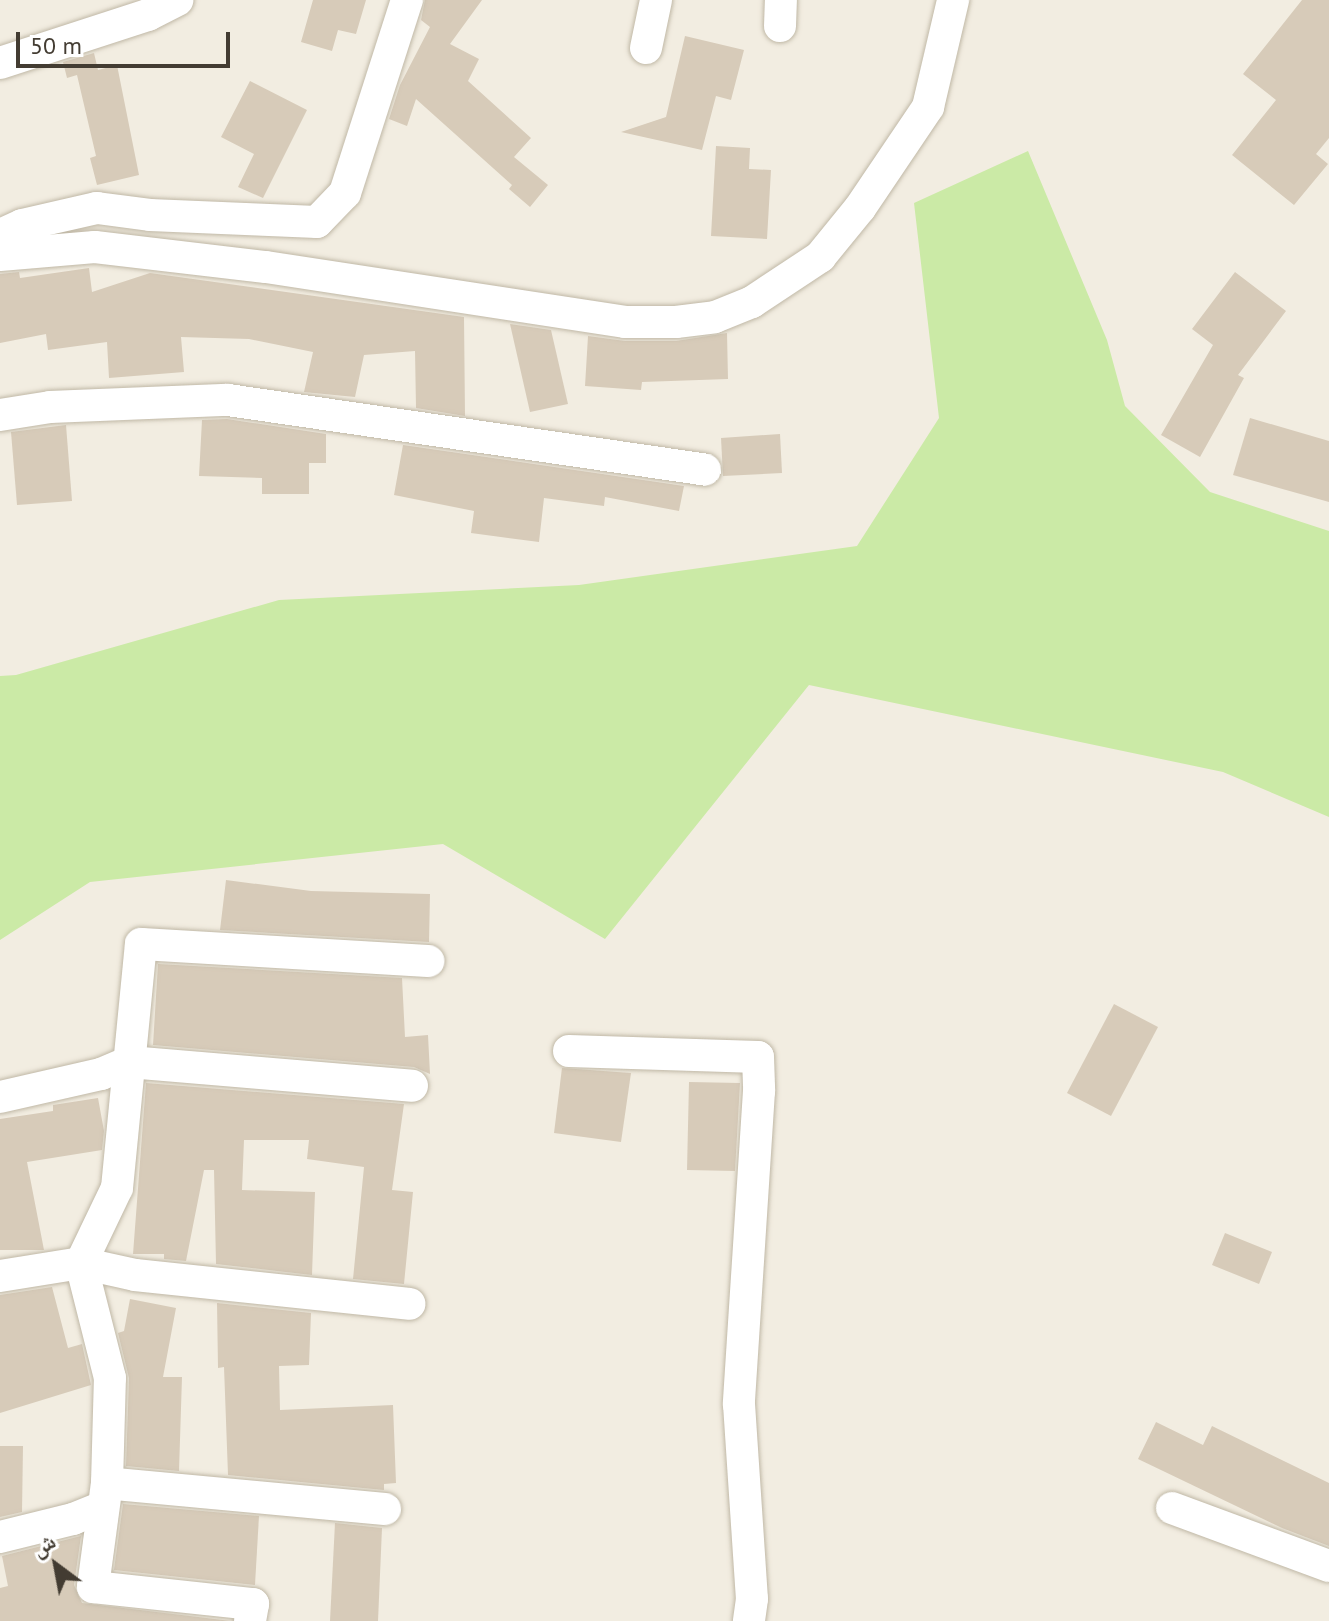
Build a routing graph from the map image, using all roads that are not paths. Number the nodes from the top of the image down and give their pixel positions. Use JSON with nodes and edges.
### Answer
{"nodes":[{"id":1,"x":177,"y":0,"type":"edge"},
{"id":2,"x":407,"y":0,"type":"edge"},
{"id":3,"x":656,"y":0,"type":"edge"},
{"id":4,"x":953,"y":0,"type":"edge"},
{"id":5,"x":646,"y":48,"type":"dead end"},
{"id":6,"x":0,"y":63,"type":"edge"},
{"id":7,"x":0,"y":235,"type":"edge"},
{"id":8,"x":0,"y":255,"type":"edge"},
{"id":9,"x":0,"y":415,"type":"edge"},
{"id":10,"x":705,"y":470,"type":"dead end"},
{"id":11,"x":428,"y":961,"type":"dead end"},
{"id":12,"x":569,"y":1051,"type":"dead end"},
{"id":13,"x":129,"y":1062,"type":"junction"},
{"id":14,"x":412,"y":1086,"type":"dead end"},
{"id":15,"x":0,"y":1097,"type":"edge"},
{"id":16,"x":81,"y":1263,"type":"junction"},
{"id":17,"x":0,"y":1276,"type":"edge"},
{"id":18,"x":409,"y":1304,"type":"dead end"},
{"id":19,"x":105,"y":1495,"type":"junction"},
{"id":20,"x":1172,"y":1508,"type":"dead end"},
{"id":21,"x":385,"y":1509,"type":"dead end"},
{"id":22,"x":0,"y":1537,"type":"edge"},
{"id":23,"x":1329,"y":1566,"type":"edge"},
{"id":24,"x":250,"y":1621,"type":"edge"},
{"id":25,"x":749,"y":1621,"type":"edge"}],
"edges":[{"from":1,"to":6,"type":"street"},
{"from":2,"to":7,"type":"street"},
{"from":3,"to":5,"type":"street"},
{"from":4,"to":8,"type":"street"},
{"from":9,"to":10,"type":"street"},
{"from":11,"to":13,"type":"street"},
{"from":12,"to":25,"type":"street"},
{"from":13,"to":14,"type":"street"},
{"from":13,"to":15,"type":"street"},
{"from":13,"to":16,"type":"street"},
{"from":16,"to":17,"type":"street"},
{"from":16,"to":18,"type":"street"},
{"from":16,"to":19,"type":"street"},
{"from":19,"to":21,"type":"street"},
{"from":19,"to":22,"type":"street"},
{"from":19,"to":24,"type":"street"},
{"from":20,"to":23,"type":"street"}]}
